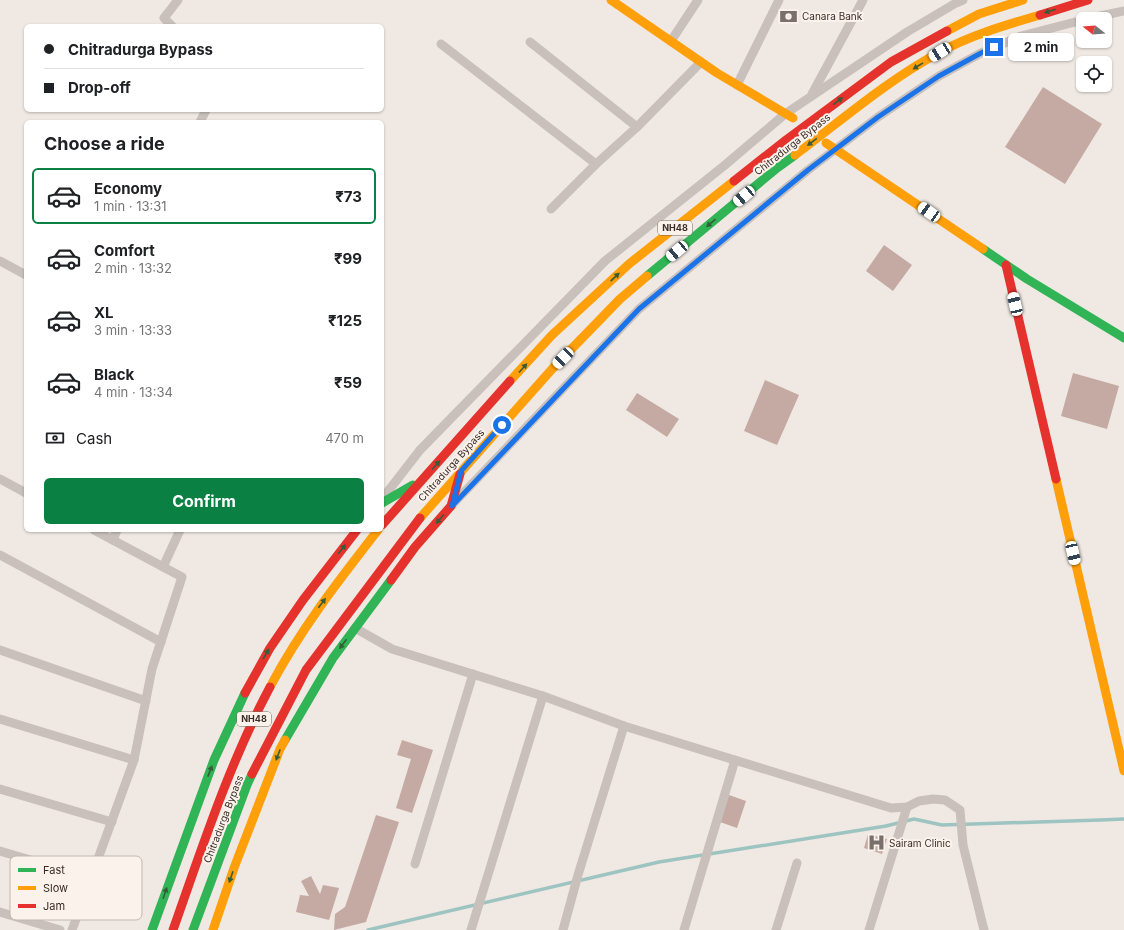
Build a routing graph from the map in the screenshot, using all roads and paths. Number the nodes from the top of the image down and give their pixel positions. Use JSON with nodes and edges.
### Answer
{"nodes":[{"id":1,"x":178,"y":0,"type":"edge"},
{"id":2,"x":612,"y":0,"type":"edge"},
{"id":3,"x":698,"y":0,"type":"edge"},
{"id":4,"x":780,"y":0,"type":"edge"},
{"id":5,"x":863,"y":0,"type":"edge"},
{"id":6,"x":964,"y":0,"type":"edge"},
{"id":7,"x":1023,"y":0,"type":"edge"},
{"id":8,"x":1088,"y":0,"type":"edge"},
{"id":9,"x":1124,"y":12,"type":"edge"},
{"id":10,"x":1112,"y":14,"type":"edge"},
{"id":11,"x":1076,"y":22,"type":"edge"},
{"id":12,"x":170,"y":24,"type":"edge"},
{"id":13,"x":671,"y":41,"type":"junction"},
{"id":14,"x":530,"y":42,"type":"dead end"},
{"id":15,"x":441,"y":44,"type":"dead end"},
{"id":16,"x":700,"y":62,"type":"junction"},
{"id":17,"x":737,"y":85,"type":"junction"},
{"id":18,"x":812,"y":94,"type":"junction"},
{"id":19,"x":789,"y":116,"type":"junction"},
{"id":20,"x":638,"y":127,"type":"junction"},
{"id":21,"x":826,"y":143,"type":"dead end"},
{"id":22,"x":836,"y":149,"type":"junction"},
{"id":23,"x":596,"y":164,"type":"junction"},
{"id":24,"x":552,"y":209,"type":"dead end"},
{"id":25,"x":0,"y":261,"type":"edge"},
{"id":26,"x":1006,"y":264,"type":"junction"},
{"id":27,"x":24,"y":274,"type":"edge"},
{"id":28,"x":1124,"y":338,"type":"edge"},
{"id":29,"x":461,"y":471,"type":"junction"},
{"id":30,"x":424,"y":478,"type":"junction"},
{"id":31,"x":0,"y":480,"type":"edge"},
{"id":32,"x":24,"y":493,"type":"edge"},
{"id":33,"x":384,"y":496,"type":"edge"},
{"id":34,"x":384,"y":502,"type":"edge"},
{"id":35,"x":452,"y":506,"type":"junction"},
{"id":36,"x":384,"y":523,"type":"edge"},
{"id":37,"x":98,"y":532,"type":"edge"},
{"id":38,"x":117,"y":532,"type":"edge"},
{"id":39,"x":179,"y":532,"type":"edge"},
{"id":40,"x":355,"y":532,"type":"edge"},
{"id":41,"x":376,"y":532,"type":"edge"},
{"id":42,"x":113,"y":540,"type":"junction"},
{"id":43,"x":0,"y":555,"type":"edge"},
{"id":44,"x":164,"y":568,"type":"junction"},
{"id":45,"x":355,"y":628,"type":"junction"},
{"id":46,"x":161,"y":642,"type":"junction"},
{"id":47,"x":0,"y":650,"type":"edge"},
{"id":48,"x":472,"y":674,"type":"junction"},
{"id":49,"x":543,"y":696,"type":"junction"},
{"id":50,"x":146,"y":701,"type":"junction"},
{"id":51,"x":0,"y":719,"type":"edge"},
{"id":52,"x":624,"y":726,"type":"junction"},
{"id":53,"x":134,"y":760,"type":"junction"},
{"id":54,"x":735,"y":760,"type":"junction"},
{"id":55,"x":1124,"y":771,"type":"edge"},
{"id":56,"x":0,"y":789,"type":"edge"},
{"id":57,"x":907,"y":807,"type":"junction"},
{"id":58,"x":112,"y":822,"type":"junction"},
{"id":59,"x":0,"y":851,"type":"edge"},
{"id":60,"x":17,"y":856,"type":"edge"},
{"id":61,"x":99,"y":856,"type":"edge"},
{"id":62,"x":797,"y":863,"type":"dead end"},
{"id":63,"x":415,"y":864,"type":"dead end"},
{"id":64,"x":0,"y":912,"type":"edge"},
{"id":65,"x":10,"y":915,"type":"edge"},
{"id":66,"x":27,"y":920,"type":"edge"},
{"id":67,"x":76,"y":920,"type":"edge"},
{"id":68,"x":984,"y":929,"type":"edge"},
{"id":69,"x":60,"y":930,"type":"edge"},
{"id":70,"x":72,"y":930,"type":"edge"},
{"id":71,"x":152,"y":930,"type":"edge"},
{"id":72,"x":173,"y":930,"type":"edge"},
{"id":73,"x":193,"y":930,"type":"edge"},
{"id":74,"x":213,"y":930,"type":"edge"},
{"id":75,"x":471,"y":930,"type":"edge"},
{"id":76,"x":563,"y":930,"type":"edge"},
{"id":77,"x":684,"y":930,"type":"edge"},
{"id":78,"x":776,"y":930,"type":"edge"},
{"id":79,"x":869,"y":930,"type":"edge"}],
"edges":[{"from":1,"to":12,"type":"street"},
{"from":2,"to":13,"type":"main road"},
{"from":3,"to":13,"type":"street"},
{"from":4,"to":17,"type":"street"},
{"from":5,"to":18,"type":"street"},
{"from":6,"to":18,"type":"street"},
{"from":30,"to":7,"type":"main road","name":"Chitradurga Bypass","number":"NH48","one_way":true},
{"from":8,"to":29,"type":"main road","name":"Chitradurga Bypass","number":"NH48","one_way":true},
{"from":9,"to":10,"type":"street"},
{"from":11,"to":22,"type":"street"},
{"from":13,"to":16,"type":"main road"},
{"from":14,"to":20,"type":"street"},
{"from":15,"to":23,"type":"street"},
{"from":16,"to":17,"type":"main road"},
{"from":16,"to":20,"type":"street"},
{"from":17,"to":19,"type":"main road"},
{"from":18,"to":19,"type":"street"},
{"from":19,"to":33,"type":"street"},
{"from":20,"to":23,"type":"street"},
{"from":21,"to":22,"type":"main road"},
{"from":22,"to":26,"type":"main road"},
{"from":22,"to":35,"type":"street"},
{"from":23,"to":24,"type":"street"},
{"from":25,"to":27,"type":"street"},
{"from":26,"to":28,"type":"main road"},
{"from":26,"to":55,"type":"main road"},
{"from":29,"to":35,"type":"main road"},
{"from":29,"to":73,"type":"main road","name":"Chitradurga Bypass","number":"NH48"},
{"from":30,"to":34,"type":"main road"},
{"from":30,"to":36,"type":"main road","name":"Chitradurga Bypass","number":"NH48"},
{"from":31,"to":32,"type":"street"},
{"from":35,"to":45,"type":"main road","one_way":true},
{"from":37,"to":42,"type":"street"},
{"from":38,"to":42,"type":"street"},
{"from":39,"to":44,"type":"street"},
{"from":71,"to":40,"type":"main road","one_way":true},
{"from":72,"to":41,"type":"main road","name":"Chitradurga Bypass","number":"NH48","one_way":true},
{"from":42,"to":44,"type":"street"},
{"from":43,"to":46,"type":"street"},
{"from":44,"to":46,"type":"street"},
{"from":45,"to":48,"type":"street"},
{"from":45,"to":74,"type":"main road","one_way":true},
{"from":46,"to":50,"type":"street"},
{"from":47,"to":50,"type":"street"},
{"from":48,"to":49,"type":"street"},
{"from":48,"to":63,"type":"street"},
{"from":49,"to":52,"type":"street"},
{"from":49,"to":75,"type":"street"},
{"from":50,"to":53,"type":"street"},
{"from":51,"to":53,"type":"street"},
{"from":52,"to":54,"type":"street"},
{"from":52,"to":76,"type":"street"},
{"from":53,"to":58,"type":"street"},
{"from":54,"to":57,"type":"street"},
{"from":54,"to":77,"type":"street"},
{"from":56,"to":58,"type":"street"},
{"from":57,"to":68,"type":"street"},
{"from":57,"to":79,"type":"street"},
{"from":58,"to":61,"type":"street"},
{"from":59,"to":60,"type":"street"},
{"from":62,"to":78,"type":"street"},
{"from":64,"to":65,"type":"street"},
{"from":66,"to":69,"type":"street"},
{"from":67,"to":70,"type":"street"}]}
